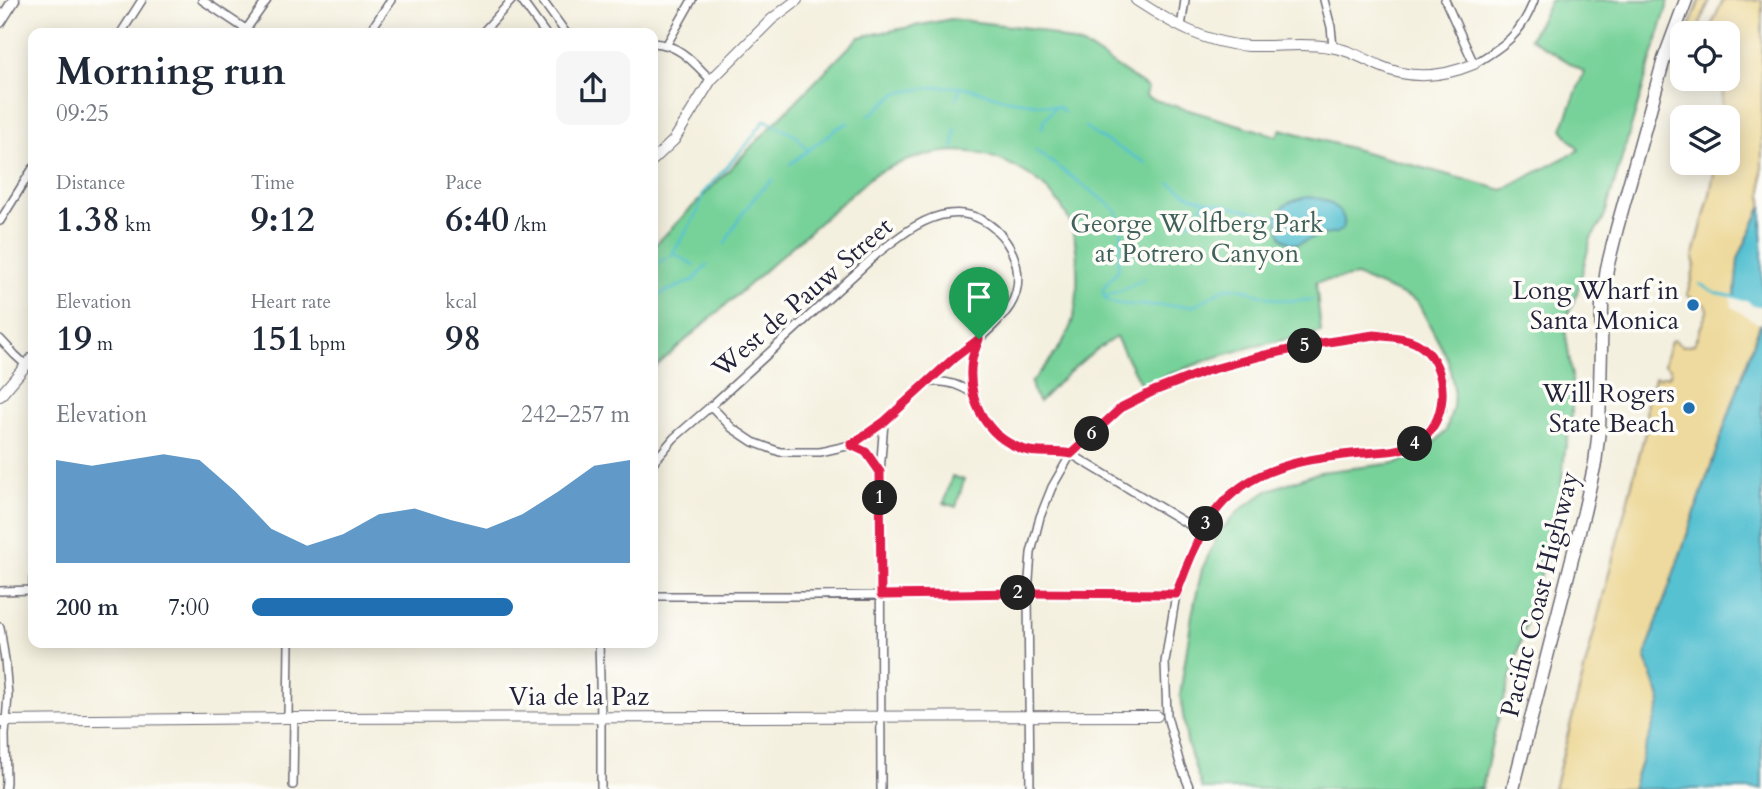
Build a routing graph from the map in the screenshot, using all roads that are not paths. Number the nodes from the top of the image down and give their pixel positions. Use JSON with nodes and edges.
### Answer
{"nodes":[{"id":1,"x":14,"y":0,"type":"edge"},
{"id":2,"x":142,"y":0,"type":"edge"},
{"id":3,"x":202,"y":0,"type":"edge"},
{"id":4,"x":267,"y":0,"type":"edge"},
{"id":5,"x":391,"y":0,"type":"edge"},
{"id":6,"x":512,"y":0,"type":"edge"},
{"id":7,"x":520,"y":0,"type":"edge"},
{"id":8,"x":542,"y":0,"type":"edge"},
{"id":9,"x":692,"y":0,"type":"edge"},
{"id":10,"x":797,"y":0,"type":"edge"},
{"id":11,"x":1136,"y":0,"type":"edge"},
{"id":12,"x":1185,"y":0,"type":"edge"},
{"id":13,"x":1324,"y":0,"type":"edge"},
{"id":14,"x":1445,"y":0,"type":"edge"},
{"id":15,"x":1534,"y":0,"type":"edge"},
{"id":16,"x":1686,"y":0,"type":"edge"},
{"id":17,"x":0,"y":22,"type":"edge"},
{"id":18,"x":1181,"y":27,"type":"junction"},
{"id":19,"x":124,"y":28,"type":"edge"},
{"id":20,"x":241,"y":28,"type":"edge"},
{"id":21,"x":247,"y":28,"type":"edge"},
{"id":22,"x":372,"y":28,"type":"edge"},
{"id":23,"x":487,"y":28,"type":"edge"},
{"id":24,"x":541,"y":28,"type":"edge"},
{"id":25,"x":562,"y":28,"type":"edge"},
{"id":26,"x":658,"y":43,"type":"edge"},
{"id":27,"x":667,"y":44,"type":"junction"},
{"id":28,"x":1333,"y":47,"type":"junction"},
{"id":29,"x":1474,"y":64,"type":"junction"},
{"id":30,"x":711,"y":80,"type":"junction"},
{"id":31,"x":658,"y":155,"type":"edge"},
{"id":32,"x":28,"y":176,"type":"edge"},
{"id":33,"x":0,"y":221,"type":"edge"},
{"id":34,"x":0,"y":339,"type":"edge"},
{"id":35,"x":979,"y":339,"type":"junction"},
{"id":36,"x":28,"y":361,"type":"edge"},
{"id":37,"x":28,"y":364,"type":"edge"},
{"id":38,"x":927,"y":383,"type":"junction"},
{"id":39,"x":970,"y":392,"type":"junction"},
{"id":40,"x":0,"y":396,"type":"edge"},
{"id":41,"x":711,"y":406,"type":"junction"},
{"id":42,"x":884,"y":422,"type":"junction"},
{"id":43,"x":851,"y":445,"type":"junction"},
{"id":44,"x":1071,"y":454,"type":"junction"},
{"id":45,"x":658,"y":457,"type":"edge"},
{"id":46,"x":880,"y":472,"type":"junction"},
{"id":47,"x":1201,"y":532,"type":"junction"},
{"id":48,"x":28,"y":590,"type":"edge"},
{"id":49,"x":0,"y":591,"type":"edge"},
{"id":50,"x":1028,"y":593,"type":"junction"},
{"id":51,"x":1176,"y":594,"type":"junction"},
{"id":52,"x":881,"y":595,"type":"junction"},
{"id":53,"x":658,"y":596,"type":"edge"},
{"id":54,"x":0,"y":627,"type":"edge"},
{"id":55,"x":289,"y":648,"type":"edge"},
{"id":56,"x":599,"y":648,"type":"edge"},
{"id":57,"x":1029,"y":715,"type":"junction"},
{"id":58,"x":1157,"y":716,"type":"dead end"},
{"id":59,"x":601,"y":717,"type":"junction"},
{"id":60,"x":881,"y":717,"type":"junction"},
{"id":61,"x":291,"y":718,"type":"junction"},
{"id":62,"x":3,"y":722,"type":"edge"},
{"id":63,"x":293,"y":785,"type":"dead end"},
{"id":64,"x":5,"y":789,"type":"edge"},
{"id":65,"x":601,"y":789,"type":"edge"},
{"id":66,"x":881,"y":789,"type":"edge"},
{"id":67,"x":1030,"y":789,"type":"edge"},
{"id":68,"x":1191,"y":789,"type":"edge"},
{"id":69,"x":1513,"y":789,"type":"edge"}],
"edges":[{"from":1,"to":17,"type":"main road"},
{"from":2,"to":19,"type":"street"},
{"from":3,"to":20,"type":"street"},
{"from":4,"to":21,"type":"street"},
{"from":5,"to":22,"type":"street"},
{"from":6,"to":23,"type":"street"},
{"from":7,"to":24,"type":"street"},
{"from":8,"to":25,"type":"street"},
{"from":9,"to":27,"type":"street"},
{"from":10,"to":30,"type":"street"},
{"from":11,"to":18,"type":"street"},
{"from":12,"to":18,"type":"street"},
{"from":13,"to":28,"type":"street"},
{"from":14,"to":29,"type":"street"},
{"from":15,"to":29,"type":"street"},
{"from":16,"to":69,"type":"highway","name":"Pacific Coast Highway"},
{"from":18,"to":28,"type":"street"},
{"from":26,"to":27,"type":"street"},
{"from":27,"to":30,"type":"street"},
{"from":28,"to":29,"type":"street"},
{"from":30,"to":31,"type":"street"},
{"from":32,"to":33,"type":"street"},
{"from":34,"to":36,"type":"street"},
{"from":35,"to":38,"type":"street","name":"West de Pauw Street"},
{"from":35,"to":39,"type":"street"},
{"from":35,"to":41,"type":"street","name":"West de Pauw Street"},
{"from":37,"to":40,"type":"street"},
{"from":38,"to":39,"type":"street"},
{"from":38,"to":42,"type":"street","name":"West de Pauw Street"},
{"from":39,"to":44,"type":"street"},
{"from":41,"to":43,"type":"street"},
{"from":41,"to":45,"type":"street","name":"West de Pauw Street"},
{"from":42,"to":43,"type":"street","name":"West de Pauw Street"},
{"from":42,"to":46,"type":"street"},
{"from":43,"to":46,"type":"street"},
{"from":44,"to":47,"type":"street"},
{"from":44,"to":47,"type":"street"},
{"from":44,"to":50,"type":"street"},
{"from":46,"to":52,"type":"street"},
{"from":47,"to":51,"type":"street"},
{"from":48,"to":49,"type":"street"},
{"from":50,"to":51,"type":"street"},
{"from":50,"to":52,"type":"street"},
{"from":50,"to":57,"type":"street"},
{"from":51,"to":68,"type":"street"},
{"from":52,"to":53,"type":"street"},
{"from":52,"to":60,"type":"street"},
{"from":54,"to":62,"type":"street"},
{"from":55,"to":61,"type":"street"},
{"from":56,"to":59,"type":"street"},
{"from":57,"to":58,"type":"street","name":"Via de la Paz"},
{"from":57,"to":60,"type":"street","name":"Via de la Paz"},
{"from":57,"to":67,"type":"street"},
{"from":59,"to":60,"type":"street","name":"Via de la Paz"},
{"from":59,"to":61,"type":"street","name":"Via de la Paz"},
{"from":59,"to":65,"type":"street"},
{"from":60,"to":66,"type":"street"},
{"from":61,"to":62,"type":"street","name":"Via de la Paz"},
{"from":61,"to":63,"type":"street"},
{"from":62,"to":64,"type":"street"}]}
